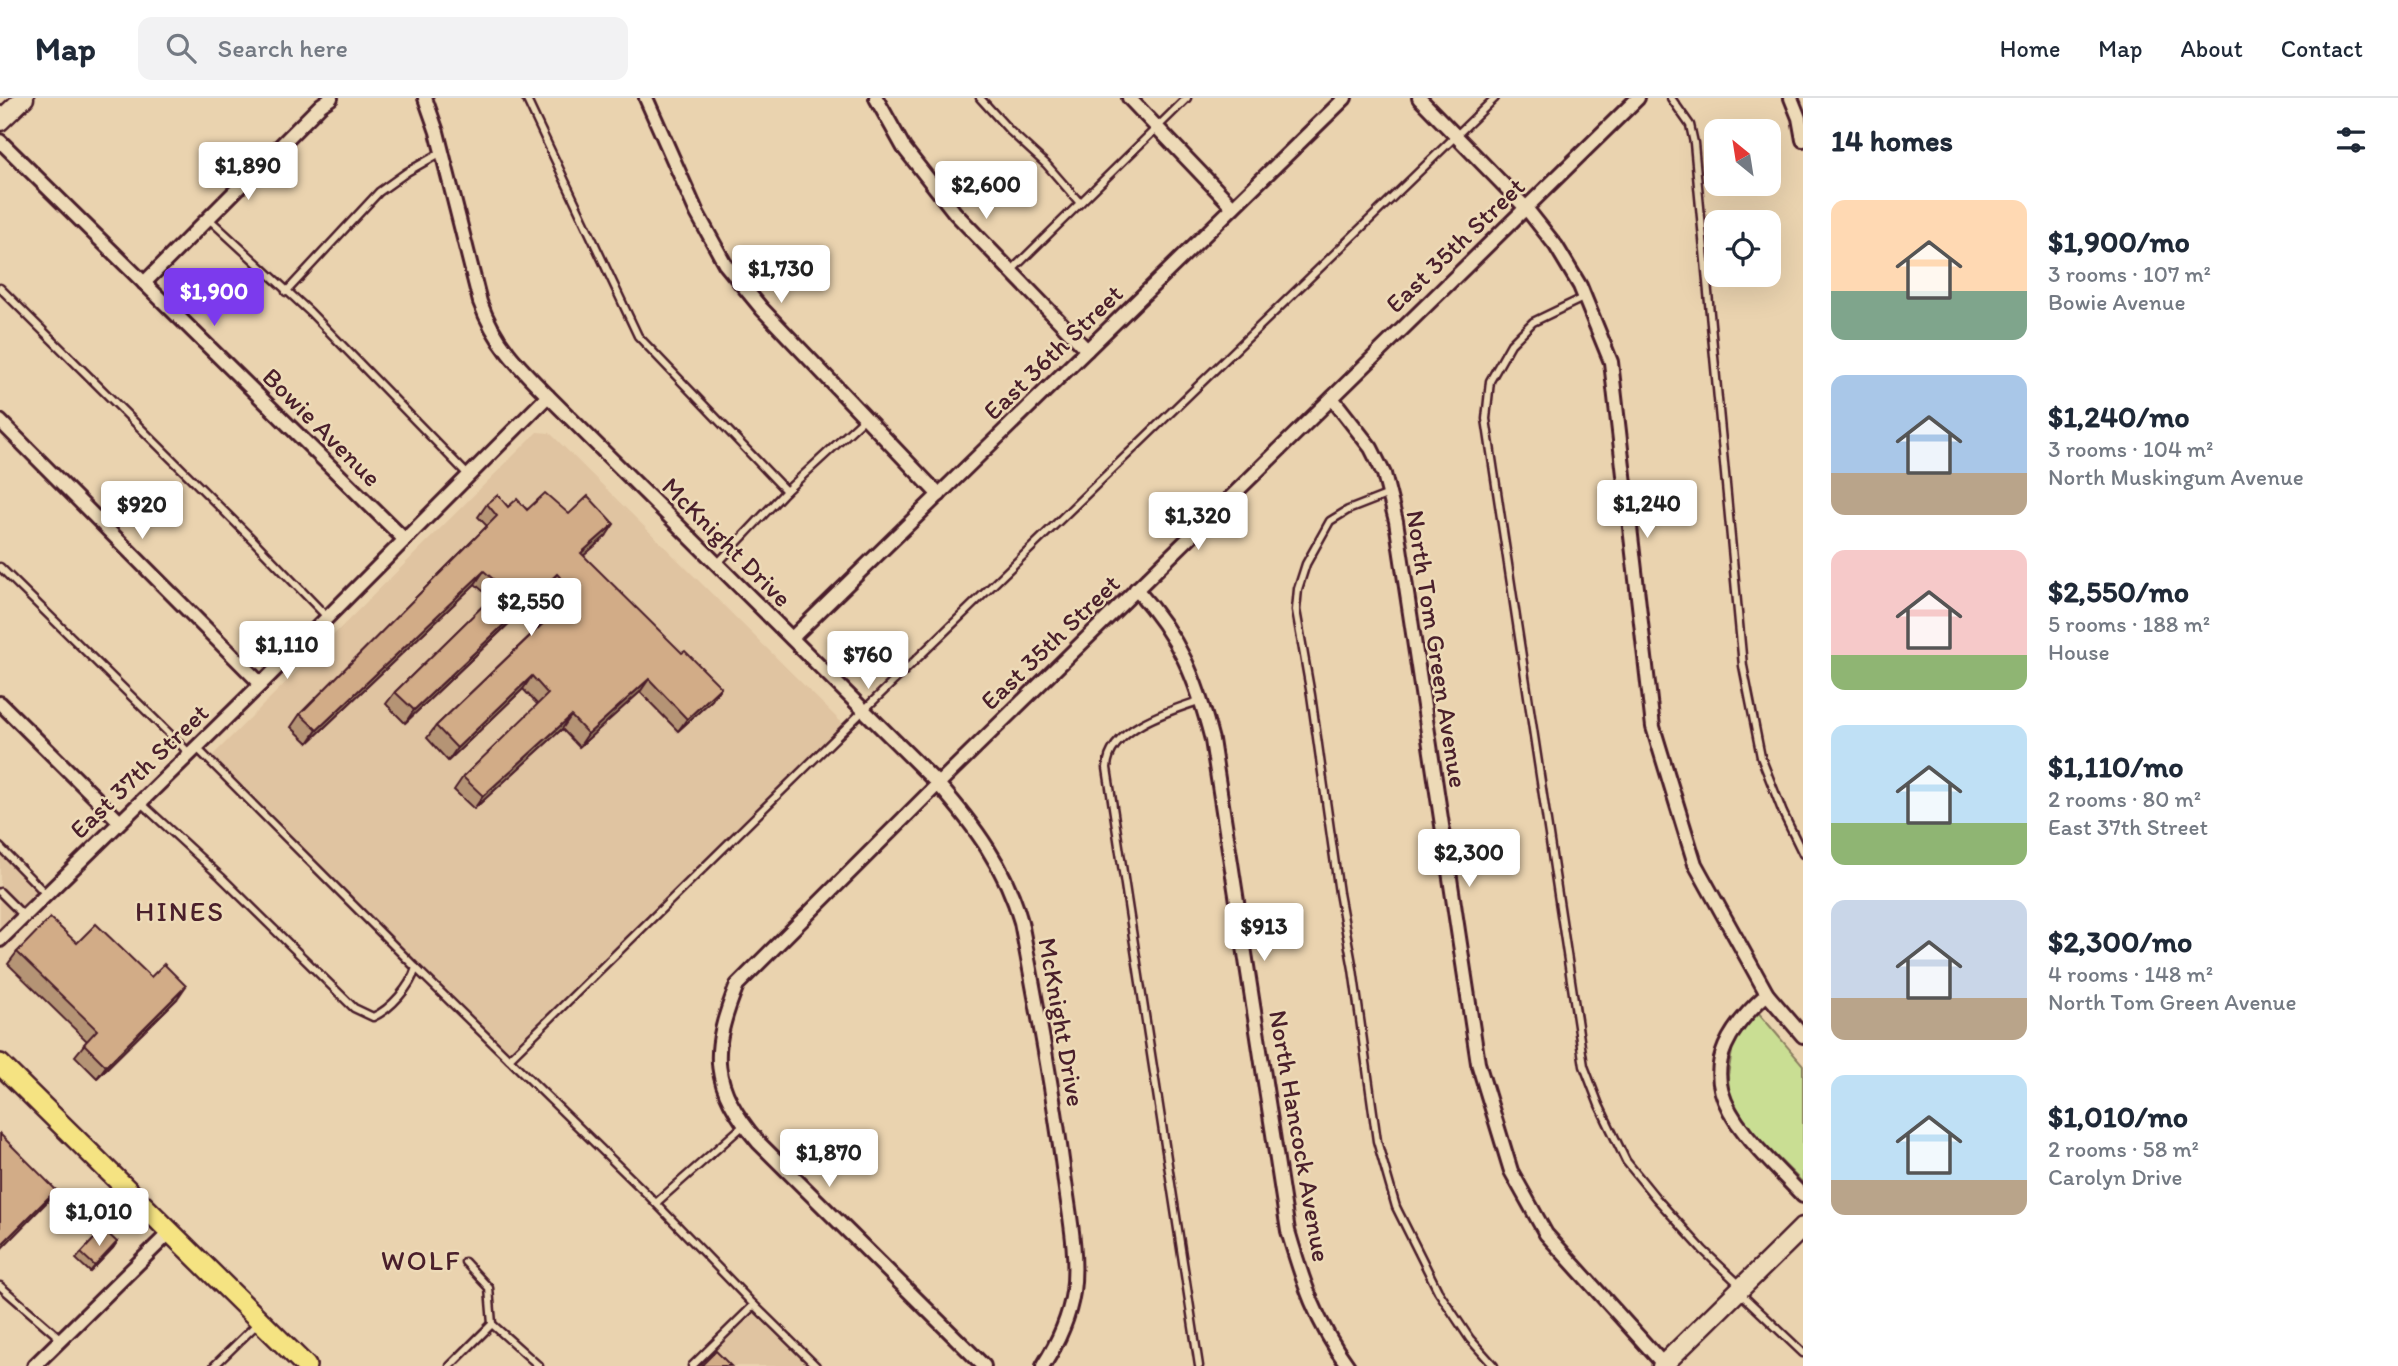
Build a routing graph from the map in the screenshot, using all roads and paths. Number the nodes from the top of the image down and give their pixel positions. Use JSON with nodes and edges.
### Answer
{"nodes":[{"id":1,"x":24,"y":98,"type":"edge"},
{"id":2,"x":331,"y":98,"type":"edge"},
{"id":3,"x":425,"y":98,"type":"edge"},
{"id":4,"x":526,"y":98,"type":"edge"},
{"id":5,"x":646,"y":98,"type":"edge"},
{"id":6,"x":876,"y":98,"type":"edge"},
{"id":7,"x":980,"y":98,"type":"edge"},
{"id":8,"x":1129,"y":98,"type":"edge"},
{"id":9,"x":1187,"y":98,"type":"edge"},
{"id":10,"x":1345,"y":98,"type":"edge"},
{"id":11,"x":1419,"y":98,"type":"edge"},
{"id":12,"x":1495,"y":98,"type":"edge"},
{"id":13,"x":1638,"y":98,"type":"edge"},
{"id":14,"x":1671,"y":98,"type":"edge"},
{"id":15,"x":1791,"y":98,"type":"edge"},
{"id":16,"x":0,"y":121,"type":"edge"},
{"id":17,"x":1158,"y":128,"type":"junction"},
{"id":18,"x":1456,"y":136,"type":"junction"},
{"id":19,"x":1803,"y":140,"type":"edge"},
{"id":20,"x":0,"y":141,"type":"edge"},
{"id":21,"x":442,"y":152,"type":"junction"},
{"id":22,"x":1080,"y":203,"type":"junction"},
{"id":23,"x":1233,"y":207,"type":"junction"},
{"id":24,"x":1526,"y":208,"type":"junction"},
{"id":25,"x":208,"y":218,"type":"junction"},
{"id":26,"x":1011,"y":272,"type":"junction"},
{"id":27,"x":144,"y":283,"type":"junction"},
{"id":28,"x":0,"y":288,"type":"edge"},
{"id":29,"x":286,"y":292,"type":"junction"},
{"id":30,"x":1585,"y":297,"type":"junction"},
{"id":31,"x":1087,"y":350,"type":"junction"},
{"id":32,"x":548,"y":396,"type":"junction"},
{"id":33,"x":1332,"y":398,"type":"junction"},
{"id":34,"x":866,"y":418,"type":"junction"},
{"id":35,"x":0,"y":421,"type":"edge"},
{"id":36,"x":468,"y":475,"type":"junction"},
{"id":37,"x":786,"y":491,"type":"junction"},
{"id":38,"x":939,"y":495,"type":"junction"},
{"id":39,"x":1389,"y":495,"type":"junction"},
{"id":40,"x":404,"y":539,"type":"junction"},
{"id":41,"x":717,"y":564,"type":"junction"},
{"id":42,"x":0,"y":567,"type":"edge"},
{"id":43,"x":1136,"y":589,"type":"junction"},
{"id":44,"x":327,"y":617,"type":"junction"},
{"id":45,"x":792,"y":638,"type":"junction"},
{"id":46,"x":261,"y":684,"type":"junction"},
{"id":47,"x":1202,"y":700,"type":"junction"},
{"id":48,"x":0,"y":703,"type":"edge"},
{"id":49,"x":864,"y":710,"type":"junction"},
{"id":50,"x":193,"y":750,"type":"junction"},
{"id":51,"x":938,"y":784,"type":"junction"},
{"id":52,"x":139,"y":802,"type":"junction"},
{"id":53,"x":119,"y":821,"type":"junction"},
{"id":54,"x":0,"y":847,"type":"edge"},
{"id":55,"x":1803,"y":854,"type":"edge"},
{"id":56,"x":0,"y":892,"type":"edge"},
{"id":57,"x":46,"y":894,"type":"junction"},
{"id":58,"x":24,"y":916,"type":"junction"},
{"id":59,"x":0,"y":940,"type":"edge"},
{"id":60,"x":416,"y":968,"type":"junction"},
{"id":61,"x":1767,"y":994,"type":"junction"},
{"id":62,"x":1803,"y":1036,"type":"edge"},
{"id":63,"x":509,"y":1059,"type":"junction"},
{"id":64,"x":2,"y":1069,"type":"edge"},
{"id":65,"x":744,"y":1125,"type":"junction"},
{"id":66,"x":1803,"y":1196,"type":"edge"},
{"id":67,"x":656,"y":1203,"type":"junction"},
{"id":68,"x":1803,"y":1227,"type":"edge"},
{"id":69,"x":170,"y":1232,"type":"junction"},
{"id":70,"x":465,"y":1262,"type":"dead end"},
{"id":71,"x":0,"y":1286,"type":"edge"},
{"id":72,"x":1740,"y":1289,"type":"junction"},
{"id":73,"x":754,"y":1305,"type":"junction"},
{"id":74,"x":260,"y":1321,"type":"junction"},
{"id":75,"x":492,"y":1324,"type":"junction"},
{"id":76,"x":61,"y":1339,"type":"junction"},
{"id":77,"x":1803,"y":1353,"type":"edge"},
{"id":78,"x":34,"y":1366,"type":"edge"},
{"id":79,"x":214,"y":1366,"type":"edge"},
{"id":80,"x":306,"y":1366,"type":"edge"},
{"id":81,"x":450,"y":1366,"type":"edge"},
{"id":82,"x":539,"y":1366,"type":"edge"},
{"id":83,"x":692,"y":1366,"type":"edge"},
{"id":84,"x":816,"y":1366,"type":"edge"},
{"id":85,"x":984,"y":1366,"type":"edge"},
{"id":86,"x":1043,"y":1366,"type":"edge"},
{"id":87,"x":1199,"y":1366,"type":"edge"},
{"id":88,"x":1348,"y":1366,"type":"edge"},
{"id":89,"x":1494,"y":1366,"type":"edge"},
{"id":90,"x":1663,"y":1366,"type":"edge"}],
"edges":[{"from":1,"to":16,"type":"street"},
{"from":2,"to":25,"type":"street"},
{"from":3,"to":21,"type":"street","name":"McKnight Drive"},
{"from":4,"to":37,"type":"lane"},
{"from":5,"to":34,"type":"street"},
{"from":6,"to":26,"type":"street"},
{"from":7,"to":22,"type":"lane"},
{"from":8,"to":17,"type":"street"},
{"from":9,"to":17,"type":"lane"},
{"from":10,"to":23,"type":"street","name":"East 36th Street"},
{"from":11,"to":18,"type":"street"},
{"from":12,"to":18,"type":"lane"},
{"from":13,"to":24,"type":"street","name":"East 35th Street"},
{"from":14,"to":55,"type":"lane"},
{"from":15,"to":19,"type":"street"},
{"from":17,"to":22,"type":"lane"},
{"from":17,"to":23,"type":"street"},
{"from":18,"to":24,"type":"street"},
{"from":18,"to":49,"type":"lane"},
{"from":20,"to":27,"type":"street","name":"Bowie Avenue"},
{"from":21,"to":29,"type":"lane"},
{"from":21,"to":32,"type":"street","name":"McKnight Drive"},
{"from":22,"to":26,"type":"lane"},
{"from":23,"to":31,"type":"street","name":"East 36th Street"},
{"from":24,"to":30,"type":"street"},
{"from":24,"to":33,"type":"street","name":"East 35th Street"},
{"from":25,"to":27,"type":"street"},
{"from":25,"to":29,"type":"lane"},
{"from":26,"to":31,"type":"street"},
{"from":27,"to":40,"type":"street","name":"Bowie Avenue"},
{"from":28,"to":44,"type":"lane"},
{"from":29,"to":36,"type":"lane"},
{"from":30,"to":61,"type":"street"},
{"from":30,"to":72,"type":"lane"},
{"from":31,"to":38,"type":"street","name":"East 36th Street"},
{"from":32,"to":36,"type":"street","name":"East 37th Street"},
{"from":32,"to":41,"type":"street","name":"McKnight Drive"},
{"from":33,"to":39,"type":"street","name":"North Tom Green Avenue"},
{"from":33,"to":43,"type":"street","name":"East 35th Street"},
{"from":34,"to":37,"type":"lane"},
{"from":34,"to":38,"type":"street"},
{"from":35,"to":46,"type":"street"},
{"from":36,"to":40,"type":"street","name":"East 37th Street"},
{"from":37,"to":41,"type":"lane"},
{"from":38,"to":45,"type":"street","name":"East 36th Street"},
{"from":39,"to":89,"type":"lane"},
{"from":39,"to":90,"type":"street","name":"North Tom Green Avenue"},
{"from":40,"to":44,"type":"street","name":"East 37th Street"},
{"from":41,"to":45,"type":"street","name":"McKnight Drive"},
{"from":42,"to":50,"type":"lane"},
{"from":43,"to":47,"type":"street","name":"North Hancock Avenue"},
{"from":43,"to":51,"type":"street","name":"East 35th Street"},
{"from":44,"to":46,"type":"street","name":"East 37th Street"},
{"from":45,"to":49,"type":"street","name":"McKnight Drive"},
{"from":46,"to":50,"type":"street","name":"East 37th Street"},
{"from":47,"to":87,"type":"lane"},
{"from":47,"to":88,"type":"street","name":"North Hancock Avenue"},
{"from":48,"to":53,"type":"street"},
{"from":49,"to":51,"type":"street","name":"McKnight Drive"},
{"from":49,"to":63,"type":"lane"},
{"from":50,"to":52,"type":"street","name":"East 37th Street"},
{"from":50,"to":60,"type":"lane"},
{"from":51,"to":65,"type":"street","name":"East 35th Street"},
{"from":51,"to":86,"type":"street","name":"McKnight Drive"},
{"from":52,"to":53,"type":"street","name":"East 37th Street"},
{"from":52,"to":60,"type":"lane"},
{"from":53,"to":57,"type":"street","name":"East 37th Street"},
{"from":54,"to":57,"type":"lane"},
{"from":56,"to":58,"type":"lane"},
{"from":57,"to":58,"type":"street","name":"East 37th Street"},
{"from":58,"to":59,"type":"street","name":"East 37th Street"},
{"from":60,"to":63,"type":"lane"},
{"from":61,"to":62,"type":"street"},
{"from":61,"to":66,"type":"street"},
{"from":63,"to":67,"type":"lane"},
{"from":64,"to":69,"type":"main road"},
{"from":65,"to":67,"type":"lane"},
{"from":65,"to":85,"type":"street"},
{"from":67,"to":73,"type":"lane"},
{"from":68,"to":72,"type":"street"},
{"from":69,"to":74,"type":"main road"},
{"from":69,"to":76,"type":"street"},
{"from":70,"to":75,"type":"lane"},
{"from":71,"to":76,"type":"lane"},
{"from":72,"to":77,"type":"lane"},
{"from":72,"to":90,"type":"street"},
{"from":73,"to":83,"type":"lane"},
{"from":73,"to":84,"type":"lane"},
{"from":74,"to":79,"type":"lane"},
{"from":74,"to":80,"type":"main road"},
{"from":75,"to":81,"type":"lane"},
{"from":75,"to":82,"type":"lane"},
{"from":76,"to":78,"type":"street"}]}
